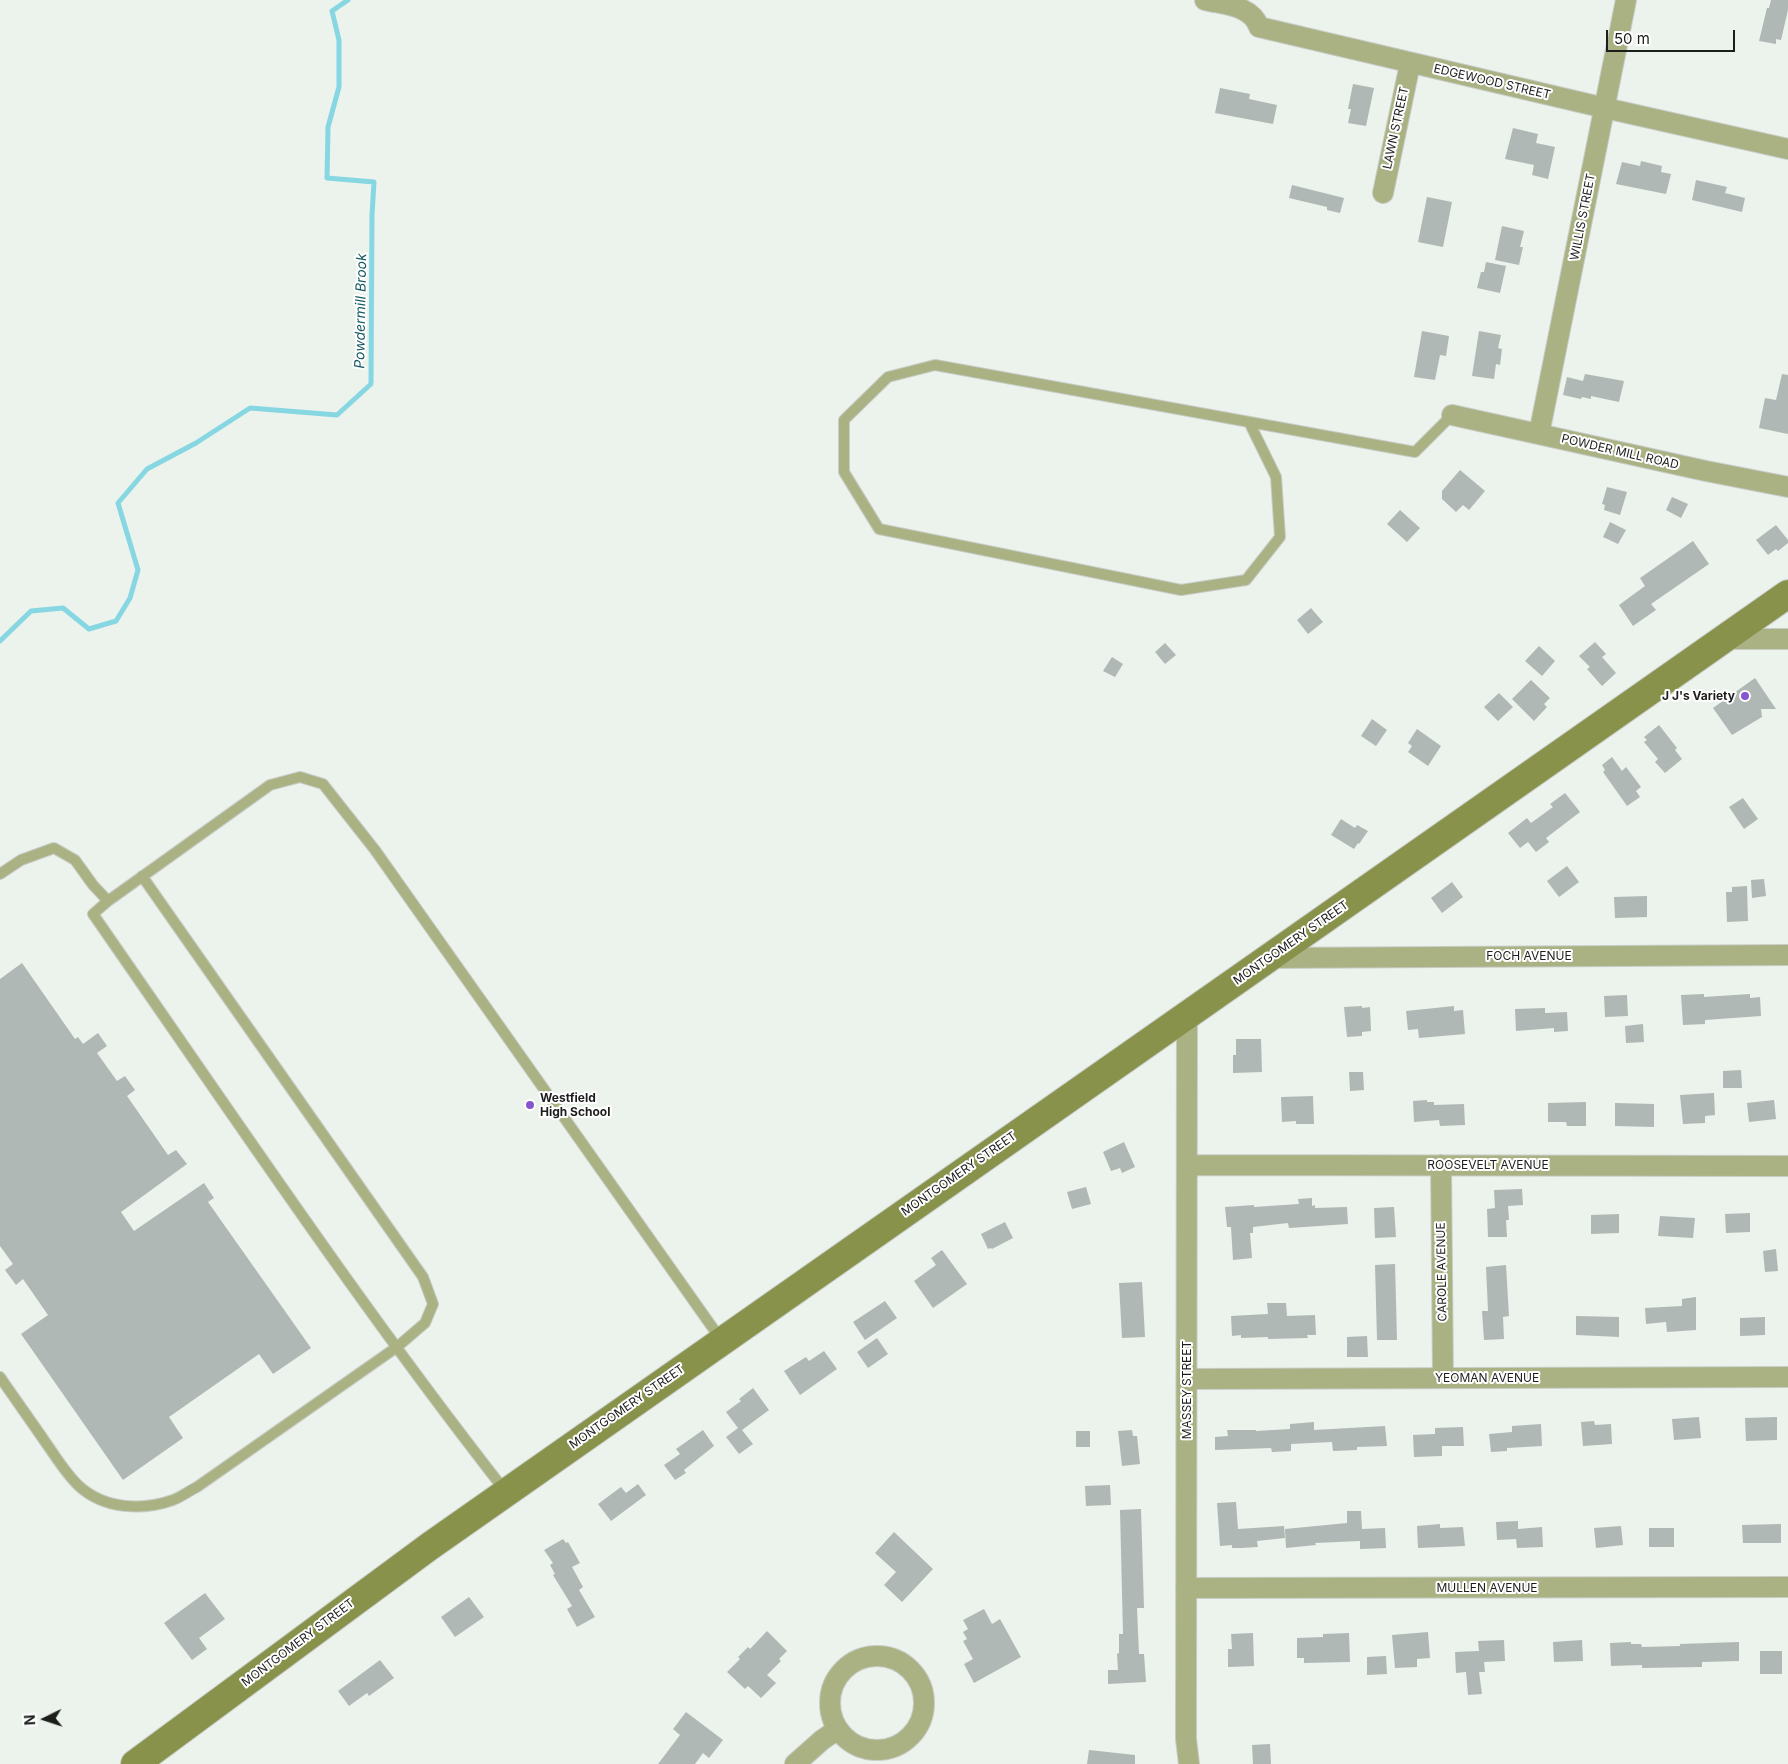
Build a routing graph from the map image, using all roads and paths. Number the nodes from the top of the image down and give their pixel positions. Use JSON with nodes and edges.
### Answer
{"nodes":[{"id":1,"x":1205,"y":0,"type":"edge"},
{"id":2,"x":1626,"y":0,"type":"edge"},
{"id":3,"x":1410,"y":64,"type":"junction"},
{"id":4,"x":1605,"y":108,"type":"junction"},
{"id":5,"x":1788,"y":149,"type":"edge"},
{"id":6,"x":1383,"y":193,"type":"dead end"},
{"id":7,"x":1452,"y":416,"type":"joint"},
{"id":8,"x":1249,"y":422,"type":"junction"},
{"id":9,"x":1539,"y":434,"type":"junction"},
{"id":10,"x":1788,"y":487,"type":"edge"},
{"id":11,"x":1788,"y":594,"type":"edge"},
{"id":12,"x":1724,"y":639,"type":"junction"},
{"id":13,"x":1788,"y":639,"type":"edge"},
{"id":14,"x":0,"y":874,"type":"edge"},
{"id":15,"x":142,"y":876,"type":"junction"},
{"id":16,"x":108,"y":901,"type":"junction"},
{"id":17,"x":1788,"y":955,"type":"edge"},
{"id":18,"x":1270,"y":958,"type":"junction"},
{"id":19,"x":1188,"y":1015,"type":"junction"},
{"id":20,"x":1187,"y":1165,"type":"junction"},
{"id":21,"x":1441,"y":1165,"type":"junction"},
{"id":22,"x":1788,"y":1166,"type":"edge"},
{"id":23,"x":722,"y":1341,"type":"junction"},
{"id":24,"x":397,"y":1347,"type":"junction"},
{"id":25,"x":0,"y":1376,"type":"edge"},
{"id":26,"x":1788,"y":1377,"type":"edge"},
{"id":27,"x":1187,"y":1378,"type":"junction"},
{"id":28,"x":1443,"y":1378,"type":"junction"},
{"id":29,"x":507,"y":1492,"type":"junction"},
{"id":30,"x":1788,"y":1587,"type":"edge"},
{"id":31,"x":1186,"y":1588,"type":"junction"},
{"id":32,"x":838,"y":1729,"type":"junction"},
{"id":33,"x":135,"y":1764,"type":"edge"},
{"id":34,"x":795,"y":1764,"type":"edge"},
{"id":35,"x":1189,"y":1764,"type":"edge"}],
"edges":[{"from":1,"to":3,"type":"street","name":"EDGEWOOD STREET"},
{"from":2,"to":4,"type":"street","name":"WILLIS STREET"},
{"from":3,"to":4,"type":"street","name":"EDGEWOOD STREET"},
{"from":3,"to":6,"type":"street","name":"LAWN STREET"},
{"from":4,"to":5,"type":"street","name":"EDGEWOOD STREET"},
{"from":4,"to":9,"type":"street","name":"WILLIS STREET"},
{"from":7,"to":8,"type":"lane"},
{"from":7,"to":9,"type":"street","name":"POWDER MILL ROAD"},
{"from":8,"to":8,"type":"lane"},
{"from":9,"to":10,"type":"street","name":"POWDER MILL ROAD"},
{"from":11,"to":12,"type":"main road","name":"MONTGOMERY STREET"},
{"from":12,"to":13,"type":"street"},
{"from":12,"to":18,"type":"main road","name":"MONTGOMERY STREET"},
{"from":14,"to":16,"type":"lane"},
{"from":15,"to":16,"type":"lane"},
{"from":15,"to":23,"type":"lane"},
{"from":15,"to":24,"type":"lane"},
{"from":16,"to":24,"type":"lane"},
{"from":17,"to":18,"type":"street","name":"FOCH AVENUE"},
{"from":18,"to":19,"type":"main road","name":"MONTGOMERY STREET"},
{"from":19,"to":20,"type":"street","name":"MASSEY STREET"},
{"from":19,"to":23,"type":"main road","name":"MONTGOMERY STREET"},
{"from":20,"to":21,"type":"street","name":"ROOSEVELT AVENUE"},
{"from":20,"to":27,"type":"street","name":"MASSEY STREET"},
{"from":21,"to":22,"type":"street","name":"ROOSEVELT AVENUE"},
{"from":21,"to":28,"type":"street","name":"CAROLE AVENUE"},
{"from":23,"to":29,"type":"main road","name":"MONTGOMERY STREET"},
{"from":24,"to":25,"type":"lane"},
{"from":24,"to":29,"type":"lane"},
{"from":26,"to":28,"type":"street","name":"YEOMAN AVENUE"},
{"from":27,"to":28,"type":"street","name":"YEOMAN AVENUE"},
{"from":27,"to":31,"type":"street","name":"MASSEY STREET"},
{"from":29,"to":33,"type":"main road","name":"MONTGOMERY STREET"},
{"from":30,"to":31,"type":"street","name":"MULLEN AVENUE"},
{"from":31,"to":35,"type":"street","name":"MASSEY STREET"},
{"from":32,"to":32,"type":"street"},
{"from":32,"to":34,"type":"street"}]}
